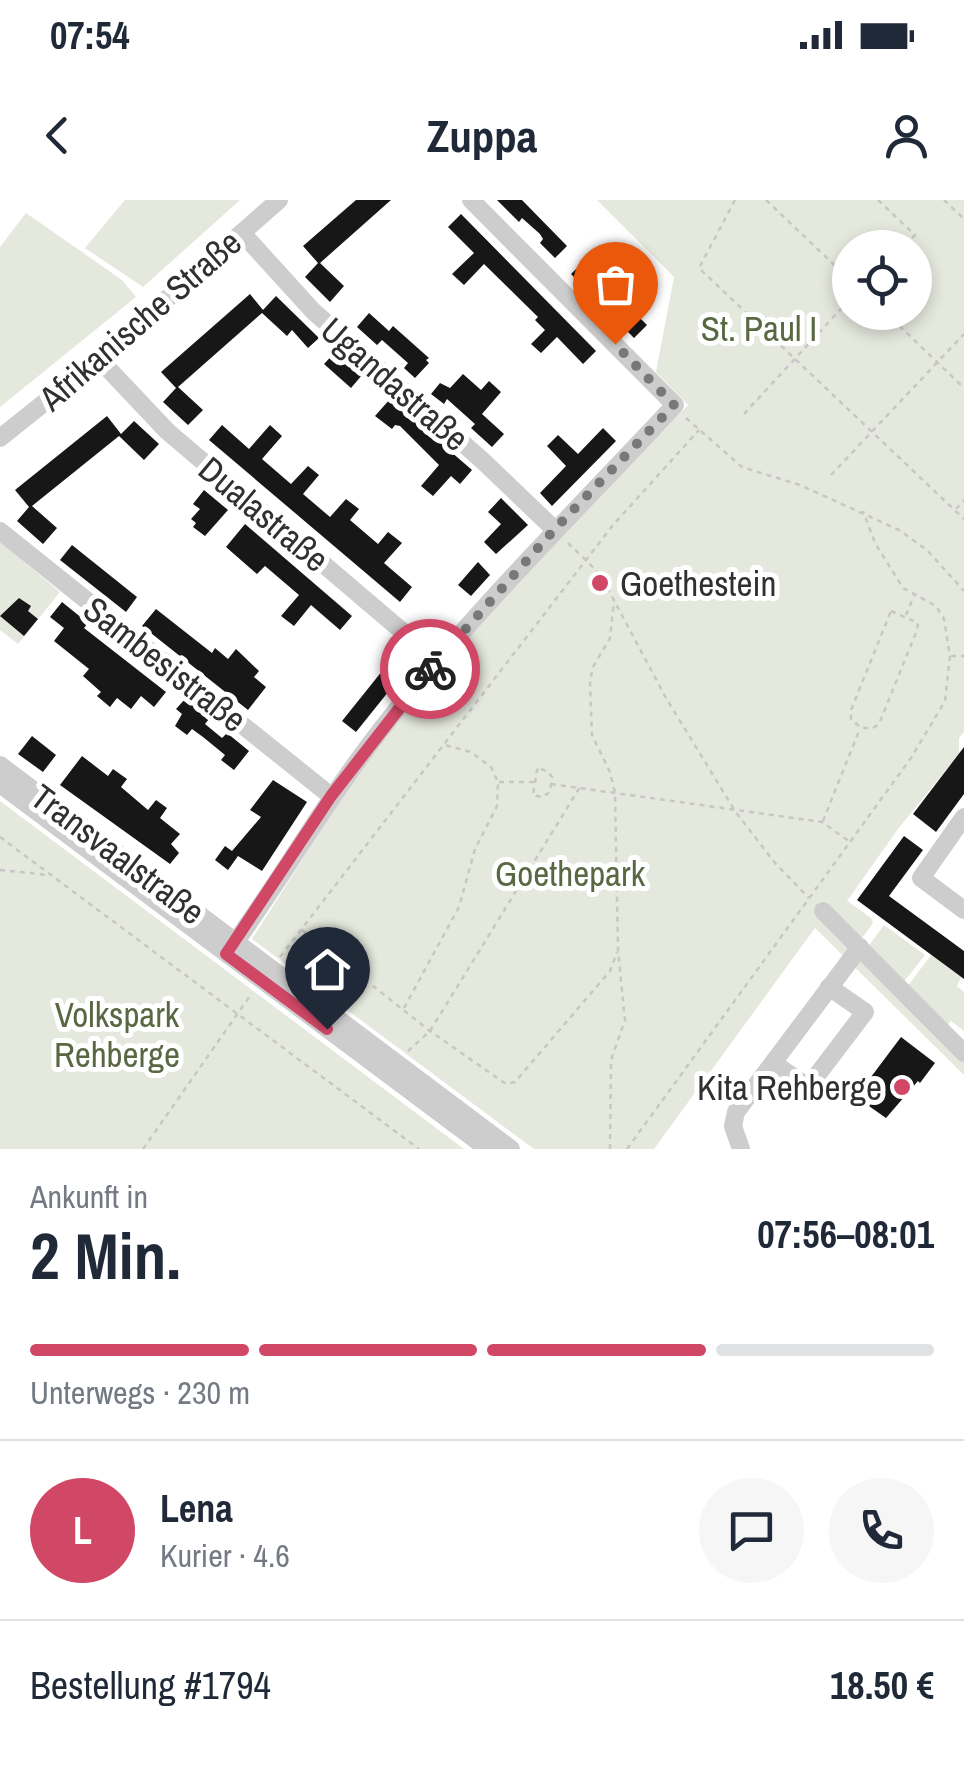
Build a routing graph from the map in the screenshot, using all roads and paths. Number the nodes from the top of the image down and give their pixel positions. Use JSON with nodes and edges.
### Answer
{"nodes":[{"id":1,"x":279,"y":200,"type":"edge"},
{"id":2,"x":472,"y":200,"type":"edge"},
{"id":3,"x":735,"y":200,"type":"edge"},
{"id":4,"x":766,"y":200,"type":"edge"},
{"id":5,"x":878,"y":200,"type":"edge"},
{"id":6,"x":944,"y":200,"type":"edge"},
{"id":7,"x":964,"y":219,"type":"edge"},
{"id":8,"x":909,"y":230,"type":"edge"},
{"id":9,"x":242,"y":233,"type":"junction"},
{"id":10,"x":832,"y":263,"type":"edge"},
{"id":11,"x":832,"y":318,"type":"edge"},
{"id":12,"x":904,"y":330,"type":"edge"},
{"id":13,"x":964,"y":334,"type":"edge"},
{"id":14,"x":99,"y":359,"type":"junction"},
{"id":15,"x":794,"y":359,"type":"junction"},
{"id":16,"x":938,"y":362,"type":"junction"},
{"id":17,"x":964,"y":388,"type":"edge"},
{"id":18,"x":677,"y":408,"type":"junction"},
{"id":19,"x":744,"y":414,"type":"dead end"},
{"id":20,"x":699,"y":430,"type":"junction"},
{"id":21,"x":872,"y":433,"type":"junction"},
{"id":22,"x":0,"y":438,"type":"edge"},
{"id":23,"x":831,"y":475,"type":"dead end"},
{"id":24,"x":964,"y":500,"type":"edge"},
{"id":25,"x":955,"y":510,"type":"junction"},
{"id":26,"x":863,"y":511,"type":"junction"},
{"id":27,"x":964,"y":519,"type":"edge"},
{"id":28,"x":0,"y":531,"type":"edge"},
{"id":29,"x":557,"y":532,"type":"junction"},
{"id":30,"x":586,"y":560,"type":"junction"},
{"id":31,"x":964,"y":591,"type":"edge"},
{"id":32,"x":914,"y":596,"type":"junction"},
{"id":33,"x":614,"y":601,"type":"junction"},
{"id":34,"x":905,"y":616,"type":"junction"},
{"id":35,"x":950,"y":656,"type":"junction"},
{"id":36,"x":964,"y":656,"type":"edge"},
{"id":37,"x":436,"y":660,"type":"junction"},
{"id":38,"x":861,"y":728,"type":"junction"},
{"id":39,"x":442,"y":744,"type":"junction"},
{"id":40,"x":0,"y":771,"type":"edge"},
{"id":41,"x":498,"y":782,"type":"junction"},
{"id":42,"x":535,"y":782,"type":"junction"},
{"id":43,"x":551,"y":784,"type":"junction"},
{"id":44,"x":580,"y":787,"type":"junction"},
{"id":45,"x":615,"y":793,"type":"junction"},
{"id":46,"x":331,"y":796,"type":"junction"},
{"id":47,"x":736,"y":812,"type":"junction"},
{"id":48,"x":964,"y":816,"type":"edge"},
{"id":49,"x":822,"y":822,"type":"junction"},
{"id":50,"x":0,"y":837,"type":"edge"},
{"id":51,"x":850,"y":842,"type":"junction"},
{"id":52,"x":0,"y":870,"type":"edge"},
{"id":53,"x":48,"y":874,"type":"junction"},
{"id":54,"x":816,"y":905,"type":"junction"},
{"id":55,"x":964,"y":910,"type":"edge"},
{"id":56,"x":300,"y":929,"type":"junction"},
{"id":57,"x":860,"y":947,"type":"junction"},
{"id":58,"x":231,"y":948,"type":"junction"},
{"id":59,"x":618,"y":951,"type":"junction"},
{"id":60,"x":282,"y":954,"type":"dead end"},
{"id":61,"x":829,"y":987,"type":"junction"},
{"id":62,"x":256,"y":988,"type":"dead end"},
{"id":63,"x":403,"y":1010,"type":"junction"},
{"id":64,"x":238,"y":1013,"type":"junction"},
{"id":65,"x":430,"y":1031,"type":"junction"},
{"id":66,"x":964,"y":1053,"type":"edge"},
{"id":67,"x":772,"y":1063,"type":"junction"},
{"id":68,"x":397,"y":1064,"type":"junction"},
{"id":69,"x":143,"y":1149,"type":"edge"},
{"id":70,"x":419,"y":1149,"type":"edge"},
{"id":71,"x":488,"y":1149,"type":"edge"},
{"id":72,"x":511,"y":1149,"type":"edge"},
{"id":73,"x":610,"y":1149,"type":"edge"},
{"id":74,"x":627,"y":1149,"type":"edge"},
{"id":75,"x":741,"y":1149,"type":"edge"}],
"edges":[{"from":1,"to":9,"type":"street","name":"Afrikanische Straße"},
{"from":2,"to":18,"type":"street"},
{"from":3,"to":15,"type":"path"},
{"from":4,"to":10,"type":"path"},
{"from":5,"to":8,"type":"path"},
{"from":6,"to":7,"type":"path"},
{"from":9,"to":14,"type":"street","name":"Afrikanische Straße"},
{"from":9,"to":29,"type":"street","name":"Ugandastraße"},
{"from":11,"to":15,"type":"path"},
{"from":12,"to":16,"type":"path"},
{"from":13,"to":16,"type":"path"},
{"from":14,"to":22,"type":"street","name":"Afrikanische Straße"},
{"from":14,"to":37,"type":"street","name":"Dualastraße"},
{"from":15,"to":19,"type":"path"},
{"from":15,"to":21,"type":"path"},
{"from":16,"to":17,"type":"path"},
{"from":16,"to":21,"type":"path"},
{"from":18,"to":20,"type":"path"},
{"from":18,"to":29,"type":"street"},
{"from":20,"to":26,"type":"path"},
{"from":20,"to":30,"type":"path"},
{"from":21,"to":23,"type":"path"},
{"from":21,"to":25,"type":"path"},
{"from":24,"to":25,"type":"path"},
{"from":25,"to":27,"type":"path"},
{"from":26,"to":31,"type":"path"},
{"from":26,"to":32,"type":"path"},
{"from":28,"to":46,"type":"street","name":"Sambesistraße"},
{"from":29,"to":30,"type":"path"},
{"from":29,"to":37,"type":"street"},
{"from":30,"to":33,"type":"path"},
{"from":30,"to":39,"type":"path"},
{"from":32,"to":34,"type":"path"},
{"from":32,"to":35,"type":"path"},
{"from":33,"to":45,"type":"path"},
{"from":33,"to":47,"type":"path"},
{"from":34,"to":38,"type":"path"},
{"from":34,"to":38,"type":"path"},
{"from":35,"to":36,"type":"path"},
{"from":35,"to":51,"type":"path"},
{"from":37,"to":46,"type":"street"},
{"from":38,"to":49,"type":"path"},
{"from":39,"to":41,"type":"path"},
{"from":39,"to":56,"type":"path"},
{"from":40,"to":58,"type":"street","name":"Transvaalstraße"},
{"from":41,"to":42,"type":"path"},
{"from":41,"to":63,"type":"path"},
{"from":42,"to":43,"type":"path"},
{"from":42,"to":43,"type":"path"},
{"from":43,"to":44,"type":"path"},
{"from":44,"to":45,"type":"path"},
{"from":44,"to":65,"type":"path"},
{"from":45,"to":47,"type":"path"},
{"from":45,"to":59,"type":"path"},
{"from":46,"to":58,"type":"street"},
{"from":47,"to":49,"type":"path"},
{"from":47,"to":54,"type":"path"},
{"from":48,"to":55,"type":"street"},
{"from":49,"to":51,"type":"path"},
{"from":50,"to":53,"type":"path"},
{"from":51,"to":54,"type":"path"},
{"from":52,"to":53,"type":"path"},
{"from":53,"to":64,"type":"path"},
{"from":54,"to":57,"type":"street"},
{"from":54,"to":74,"type":"path"},
{"from":56,"to":60,"type":"path"},
{"from":56,"to":63,"type":"path"},
{"from":57,"to":61,"type":"street"},
{"from":57,"to":66,"type":"street"},
{"from":58,"to":68,"type":"street","name":"Transvaalstraße"},
{"from":58,"to":71,"type":"street","name":"Transvaalstraße"},
{"from":59,"to":65,"type":"path"},
{"from":59,"to":73,"type":"path"},
{"from":61,"to":67,"type":"street"},
{"from":61,"to":67,"type":"street"},
{"from":62,"to":64,"type":"path"},
{"from":63,"to":65,"type":"path"},
{"from":64,"to":69,"type":"path"},
{"from":64,"to":70,"type":"path"},
{"from":65,"to":68,"type":"path"},
{"from":67,"to":75,"type":"street"},
{"from":68,"to":72,"type":"street","name":"Transvaalstraße"}]}
